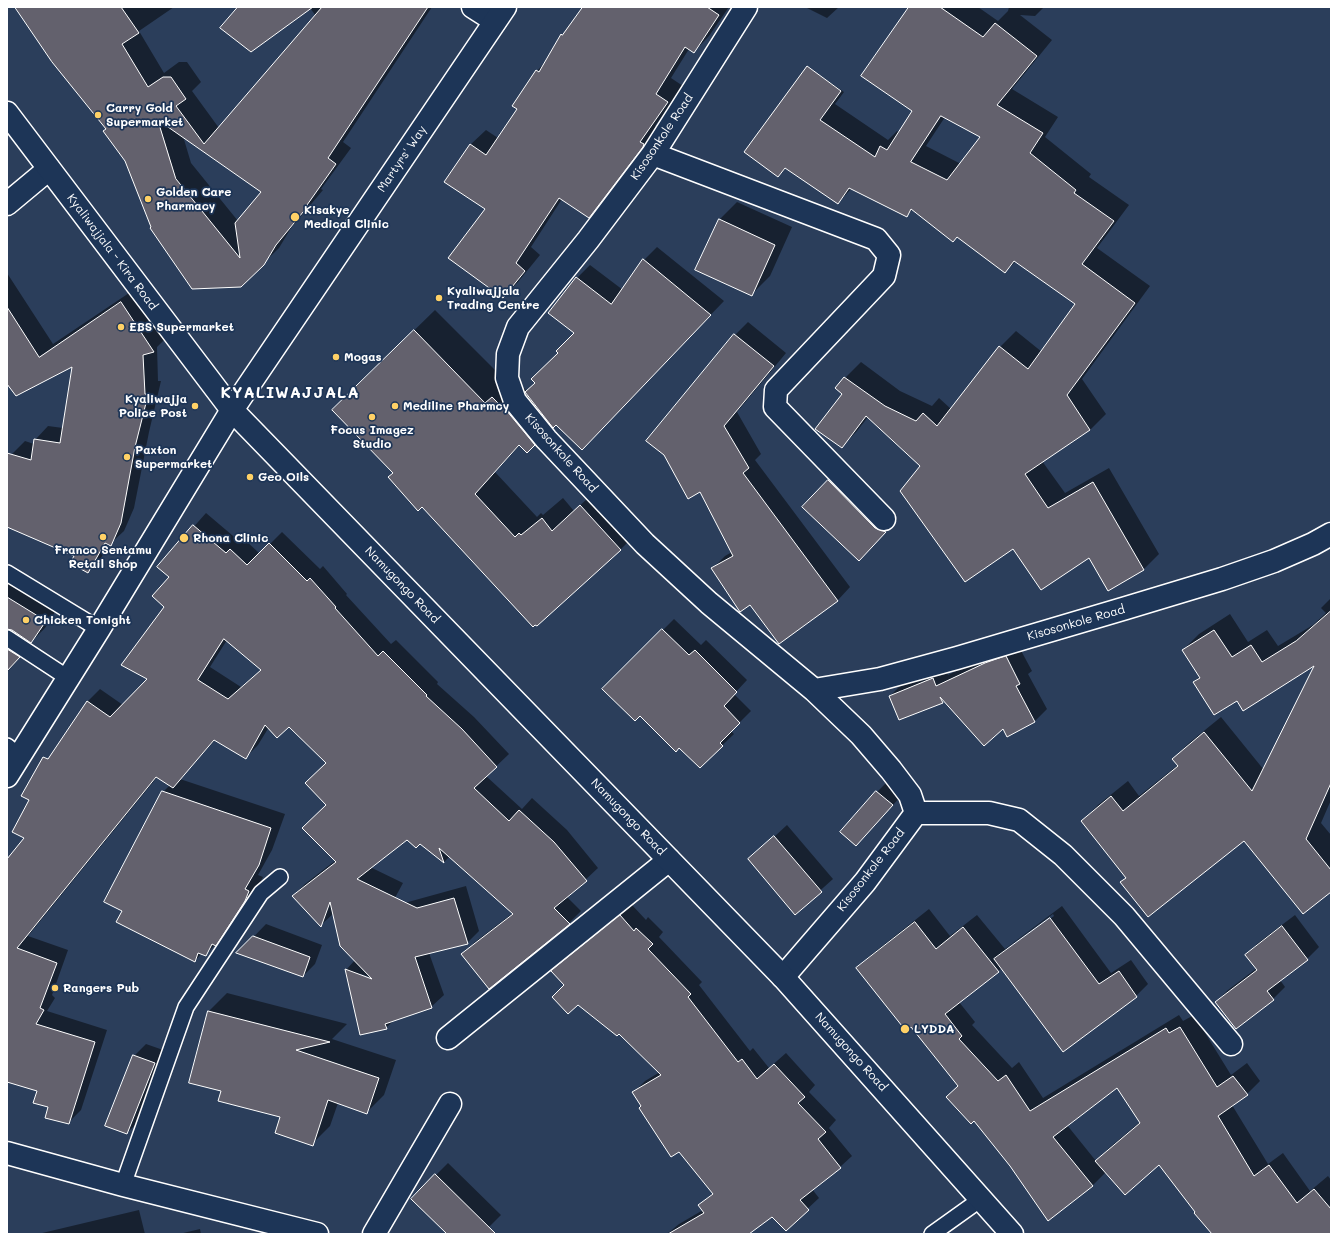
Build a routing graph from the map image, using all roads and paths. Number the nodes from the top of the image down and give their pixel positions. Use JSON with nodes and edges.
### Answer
{"nodes":[{"id":1,"x":473,"y":7,"type":"edge"},
{"id":2,"x":746,"y":7,"type":"edge"},
{"id":3,"x":500,"y":14,"type":"edge"},
{"id":4,"x":7,"y":113,"type":"edge"},
{"id":5,"x":653,"y":154,"type":"junction"},
{"id":6,"x":49,"y":169,"type":"junction"},
{"id":7,"x":7,"y":204,"type":"edge"},
{"id":8,"x":232,"y":410,"type":"junction"},
{"id":9,"x":884,"y":519,"type":"dead end"},
{"id":10,"x":1331,"y":534,"type":"edge"},
{"id":11,"x":7,"y":573,"type":"edge"},
{"id":12,"x":100,"y":629,"type":"junction"},
{"id":13,"x":7,"y":638,"type":"edge"},
{"id":14,"x":68,"y":678,"type":"junction"},
{"id":15,"x":814,"y":690,"type":"junction"},
{"id":16,"x":13,"y":751,"type":"edge"},
{"id":17,"x":7,"y":776,"type":"edge"},
{"id":18,"x":916,"y":813,"type":"junction"},
{"id":19,"x":669,"y":860,"type":"junction"},
{"id":20,"x":280,"y":877,"type":"dead end"},
{"id":21,"x":783,"y":976,"type":"junction"},
{"id":22,"x":448,"y":1038,"type":"dead end"},
{"id":23,"x":1231,"y":1044,"type":"dead end"},
{"id":24,"x":450,"y":1104,"type":"dead end"},
{"id":25,"x":7,"y":1153,"type":"edge"},
{"id":26,"x":123,"y":1185,"type":"junction"},
{"id":27,"x":980,"y":1198,"type":"junction"},
{"id":28,"x":317,"y":1234,"type":"edge"},
{"id":29,"x":374,"y":1234,"type":"edge"},
{"id":30,"x":932,"y":1234,"type":"edge"},
{"id":31,"x":1012,"y":1234,"type":"edge"}],
"edges":[{"from":1,"to":3,"type":"street"},
{"from":2,"to":5,"type":"street","name":"Kisosonkole Road"},
{"from":3,"to":8,"type":"street","name":"Martyrs' Way"},
{"from":4,"to":6,"type":"street","name":"Kyaliwajjala - Kira Road"},
{"from":5,"to":9,"type":"street"},
{"from":5,"to":15,"type":"street","name":"Kisosonkole Road"},
{"from":6,"to":7,"type":"street"},
{"from":6,"to":8,"type":"street","name":"Kyaliwajjala - Kira Road"},
{"from":8,"to":12,"type":"street","name":"Martyrs' Way"},
{"from":8,"to":19,"type":"street","name":"Namugongo Road"},
{"from":10,"to":15,"type":"street","name":"Kisosonkole Road"},
{"from":11,"to":12,"type":"lane"},
{"from":12,"to":14,"type":"street","name":"Martyrs' Way"},
{"from":13,"to":14,"type":"lane"},
{"from":14,"to":16,"type":"street","name":"Martyrs' Way"},
{"from":15,"to":18,"type":"street","name":"Kisosonkole Road"},
{"from":16,"to":17,"type":"street","name":"Martyrs' Way"},
{"from":18,"to":21,"type":"street","name":"Kisosonkole Road"},
{"from":18,"to":23,"type":"street"},
{"from":19,"to":21,"type":"street","name":"Namugongo Road"},
{"from":19,"to":22,"type":"street"},
{"from":20,"to":26,"type":"lane"},
{"from":21,"to":27,"type":"street","name":"Namugongo Road"},
{"from":24,"to":29,"type":"street"},
{"from":25,"to":26,"type":"street"},
{"from":26,"to":28,"type":"street"},
{"from":27,"to":30,"type":"lane"},
{"from":27,"to":31,"type":"street","name":"Namugongo Road"}]}
